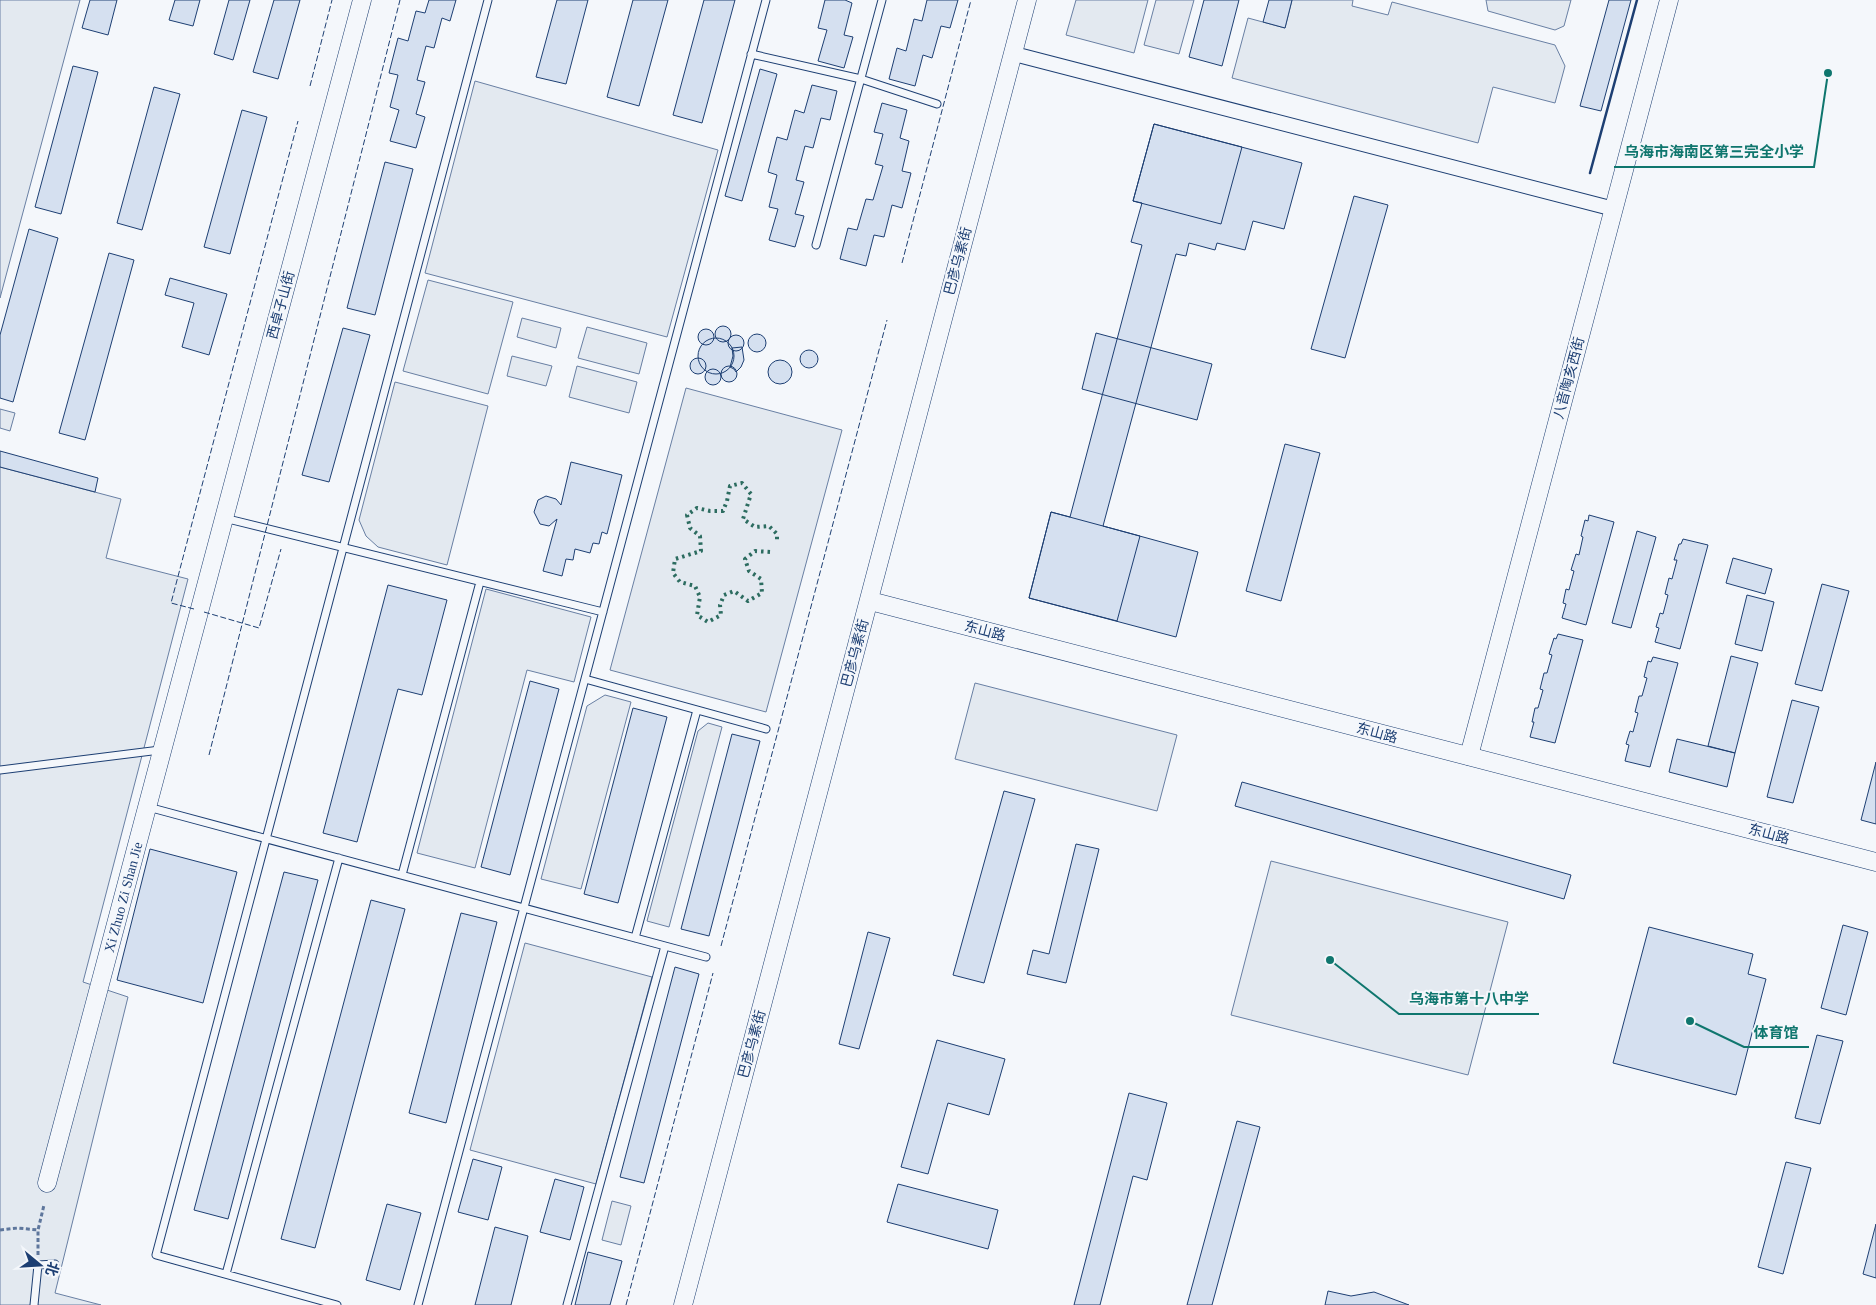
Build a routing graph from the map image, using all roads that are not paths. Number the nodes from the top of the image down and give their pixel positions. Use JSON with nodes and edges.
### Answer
{"nodes":[{"id":1,"x":362,"y":0,"type":"edge"},
{"id":2,"x":488,"y":0,"type":"edge"},
{"id":3,"x":766,"y":0,"type":"edge"},
{"id":4,"x":882,"y":0,"type":"edge"},
{"id":5,"x":1027,"y":0,"type":"edge"},
{"id":6,"x":1037,"y":0,"type":"edge"},
{"id":7,"x":1669,"y":0,"type":"edge"},
{"id":8,"x":752,"y":54,"type":"junction"},
{"id":9,"x":1022,"y":56,"type":"junction"},
{"id":10,"x":861,"y":79,"type":"junction"},
{"id":11,"x":937,"y":104,"type":"dead end"},
{"id":12,"x":1614,"y":209,"type":"junction"},
{"id":13,"x":816,"y":245,"type":"dead end"},
{"id":14,"x":224,"y":518,"type":"junction"},
{"id":15,"x":343,"y":548,"type":"junction"},
{"id":16,"x":480,"y":582,"type":"junction"},
{"id":17,"x":878,"y":603,"type":"junction"},
{"id":18,"x":200,"y":610,"type":"joint"},
{"id":19,"x":603,"y":612,"type":"junction"},
{"id":20,"x":585,"y":679,"type":"junction"},
{"id":21,"x":697,"y":710,"type":"junction"},
{"id":22,"x":766,"y":729,"type":"dead end"},
{"id":23,"x":163,"y":750,"type":"junction"},
{"id":24,"x":1468,"y":756,"type":"junction"},
{"id":25,"x":0,"y":770,"type":"edge"},
{"id":26,"x":148,"y":807,"type":"junction"},
{"id":27,"x":266,"y":839,"type":"junction"},
{"id":28,"x":339,"y":858,"type":"junction"},
{"id":29,"x":1876,"y":862,"type":"edge"},
{"id":30,"x":402,"y":875,"type":"junction"},
{"id":31,"x":524,"y":908,"type":"junction"},
{"id":32,"x":635,"y":938,"type":"junction"},
{"id":33,"x":665,"y":946,"type":"junction"},
{"id":34,"x":706,"y":957,"type":"dead end"},
{"id":35,"x":47,"y":1183,"type":"dead end"},
{"id":36,"x":55,"y":1264,"type":"dead end"},
{"id":37,"x":226,"y":1274,"type":"junction"},
{"id":38,"x":34,"y":1305,"type":"edge"},
{"id":39,"x":337,"y":1305,"type":"edge"},
{"id":40,"x":418,"y":1305,"type":"edge"},
{"id":41,"x":567,"y":1305,"type":"edge"},
{"id":42,"x":683,"y":1305,"type":"edge"},
{"id":43,"x":694,"y":1305,"type":"edge"}],
"edges":[{"from":1,"to":14,"type":"street","name":"西卓子山街"},
{"from":2,"to":15,"type":"lane"},
{"from":3,"to":8,"type":"lane"},
{"from":4,"to":10,"type":"lane"},
{"from":5,"to":42,"type":"street","name":"巴彦乌素街"},
{"from":6,"to":9,"type":"street","name":"巴彦乌素街"},
{"from":7,"to":12,"type":"street","name":"八音陶亥西街"},
{"from":8,"to":10,"type":"lane"},
{"from":8,"to":19,"type":"lane"},
{"from":9,"to":12,"type":"street"},
{"from":9,"to":17,"type":"street","name":"巴彦乌素街"},
{"from":10,"to":11,"type":"lane"},
{"from":10,"to":13,"type":"lane"},
{"from":12,"to":24,"type":"street","name":"八音陶亥西街"},
{"from":14,"to":15,"type":"lane"},
{"from":14,"to":18,"type":"street","name":"西卓子山街"},
{"from":15,"to":16,"type":"lane"},
{"from":15,"to":27,"type":"lane"},
{"from":16,"to":19,"type":"lane"},
{"from":16,"to":30,"type":"lane"},
{"from":17,"to":24,"type":"street","name":"东山路"},
{"from":17,"to":43,"type":"street","name":"巴彦乌素街"},
{"from":18,"to":23,"type":"street","name":"Xi Zhuo Zi Shan Jie"},
{"from":19,"to":20,"type":"lane"},
{"from":20,"to":21,"type":"lane"},
{"from":20,"to":31,"type":"lane"},
{"from":21,"to":22,"type":"lane"},
{"from":21,"to":32,"type":"lane"},
{"from":23,"to":25,"type":"lane"},
{"from":23,"to":26,"type":"street","name":"Xi Zhuo Zi Shan Jie"},
{"from":24,"to":29,"type":"street","name":"东山路"},
{"from":26,"to":27,"type":"lane"},
{"from":26,"to":35,"type":"street","name":"Xi Zhuo Zi Shan Jie"},
{"from":27,"to":28,"type":"lane"},
{"from":27,"to":37,"type":"lane"},
{"from":28,"to":30,"type":"lane"},
{"from":28,"to":37,"type":"lane"},
{"from":30,"to":31,"type":"lane"},
{"from":31,"to":32,"type":"lane"},
{"from":31,"to":40,"type":"lane"},
{"from":32,"to":33,"type":"lane"},
{"from":33,"to":34,"type":"lane"},
{"from":33,"to":41,"type":"lane"},
{"from":36,"to":38,"type":"lane"},
{"from":37,"to":39,"type":"lane"}]}
